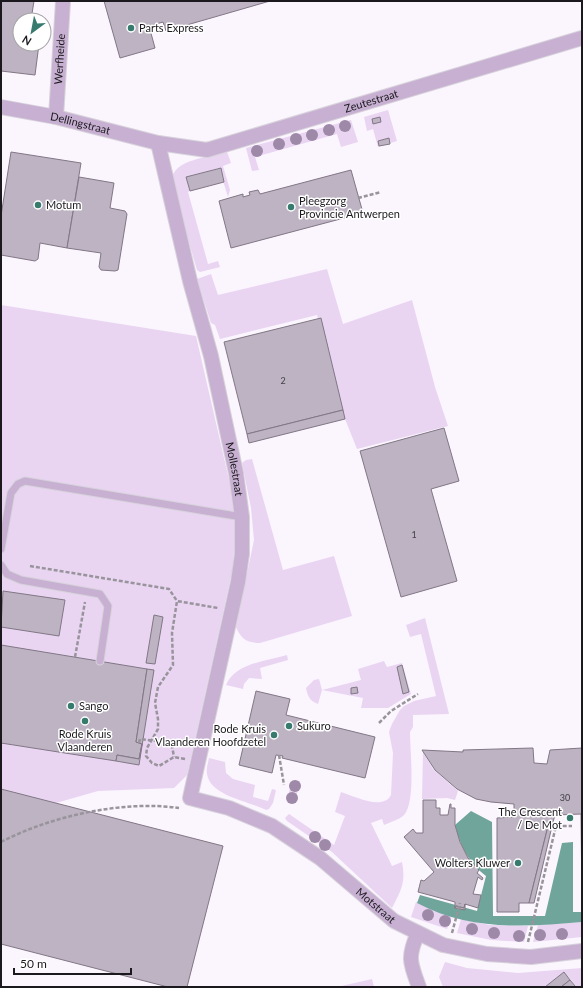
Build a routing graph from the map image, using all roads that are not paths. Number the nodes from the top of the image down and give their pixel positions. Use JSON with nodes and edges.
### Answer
{"nodes":[{"id":1,"x":63,"y":1,"type":"edge"},
{"id":2,"x":582,"y":38,"type":"edge"},
{"id":3,"x":1,"y":107,"type":"edge"},
{"id":4,"x":56,"y":117,"type":"junction"},
{"id":5,"x":158,"y":143,"type":"junction"},
{"id":6,"x":242,"y":517,"type":"junction"},
{"id":7,"x":1,"y":549,"type":"edge"},
{"id":8,"x":1,"y":565,"type":"edge"},
{"id":9,"x":100,"y":662,"type":"dead end"},
{"id":10,"x":188,"y":803,"type":"joint"},
{"id":11,"x":418,"y":933,"type":"junction"},
{"id":12,"x":582,"y":951,"type":"edge"},
{"id":13,"x":419,"y":987,"type":"edge"}],
"edges":[{"from":1,"to":4,"type":"street","name":"Werfheide"},
{"from":2,"to":5,"type":"street","name":"Zeutestraat"},
{"from":3,"to":4,"type":"street","name":"Dellingstraat"},
{"from":4,"to":5,"type":"street","name":"Dellingstraat"},
{"from":5,"to":6,"type":"street","name":"Mollestraat"},
{"from":6,"to":7,"type":"lane"},
{"from":6,"to":10,"type":"street","name":"Mollestraat"},
{"from":8,"to":9,"type":"lane"},
{"from":10,"to":11,"type":"street","name":"Motstraat"},
{"from":11,"to":12,"type":"street","name":"Motstraat"},
{"from":11,"to":13,"type":"street"}]}
